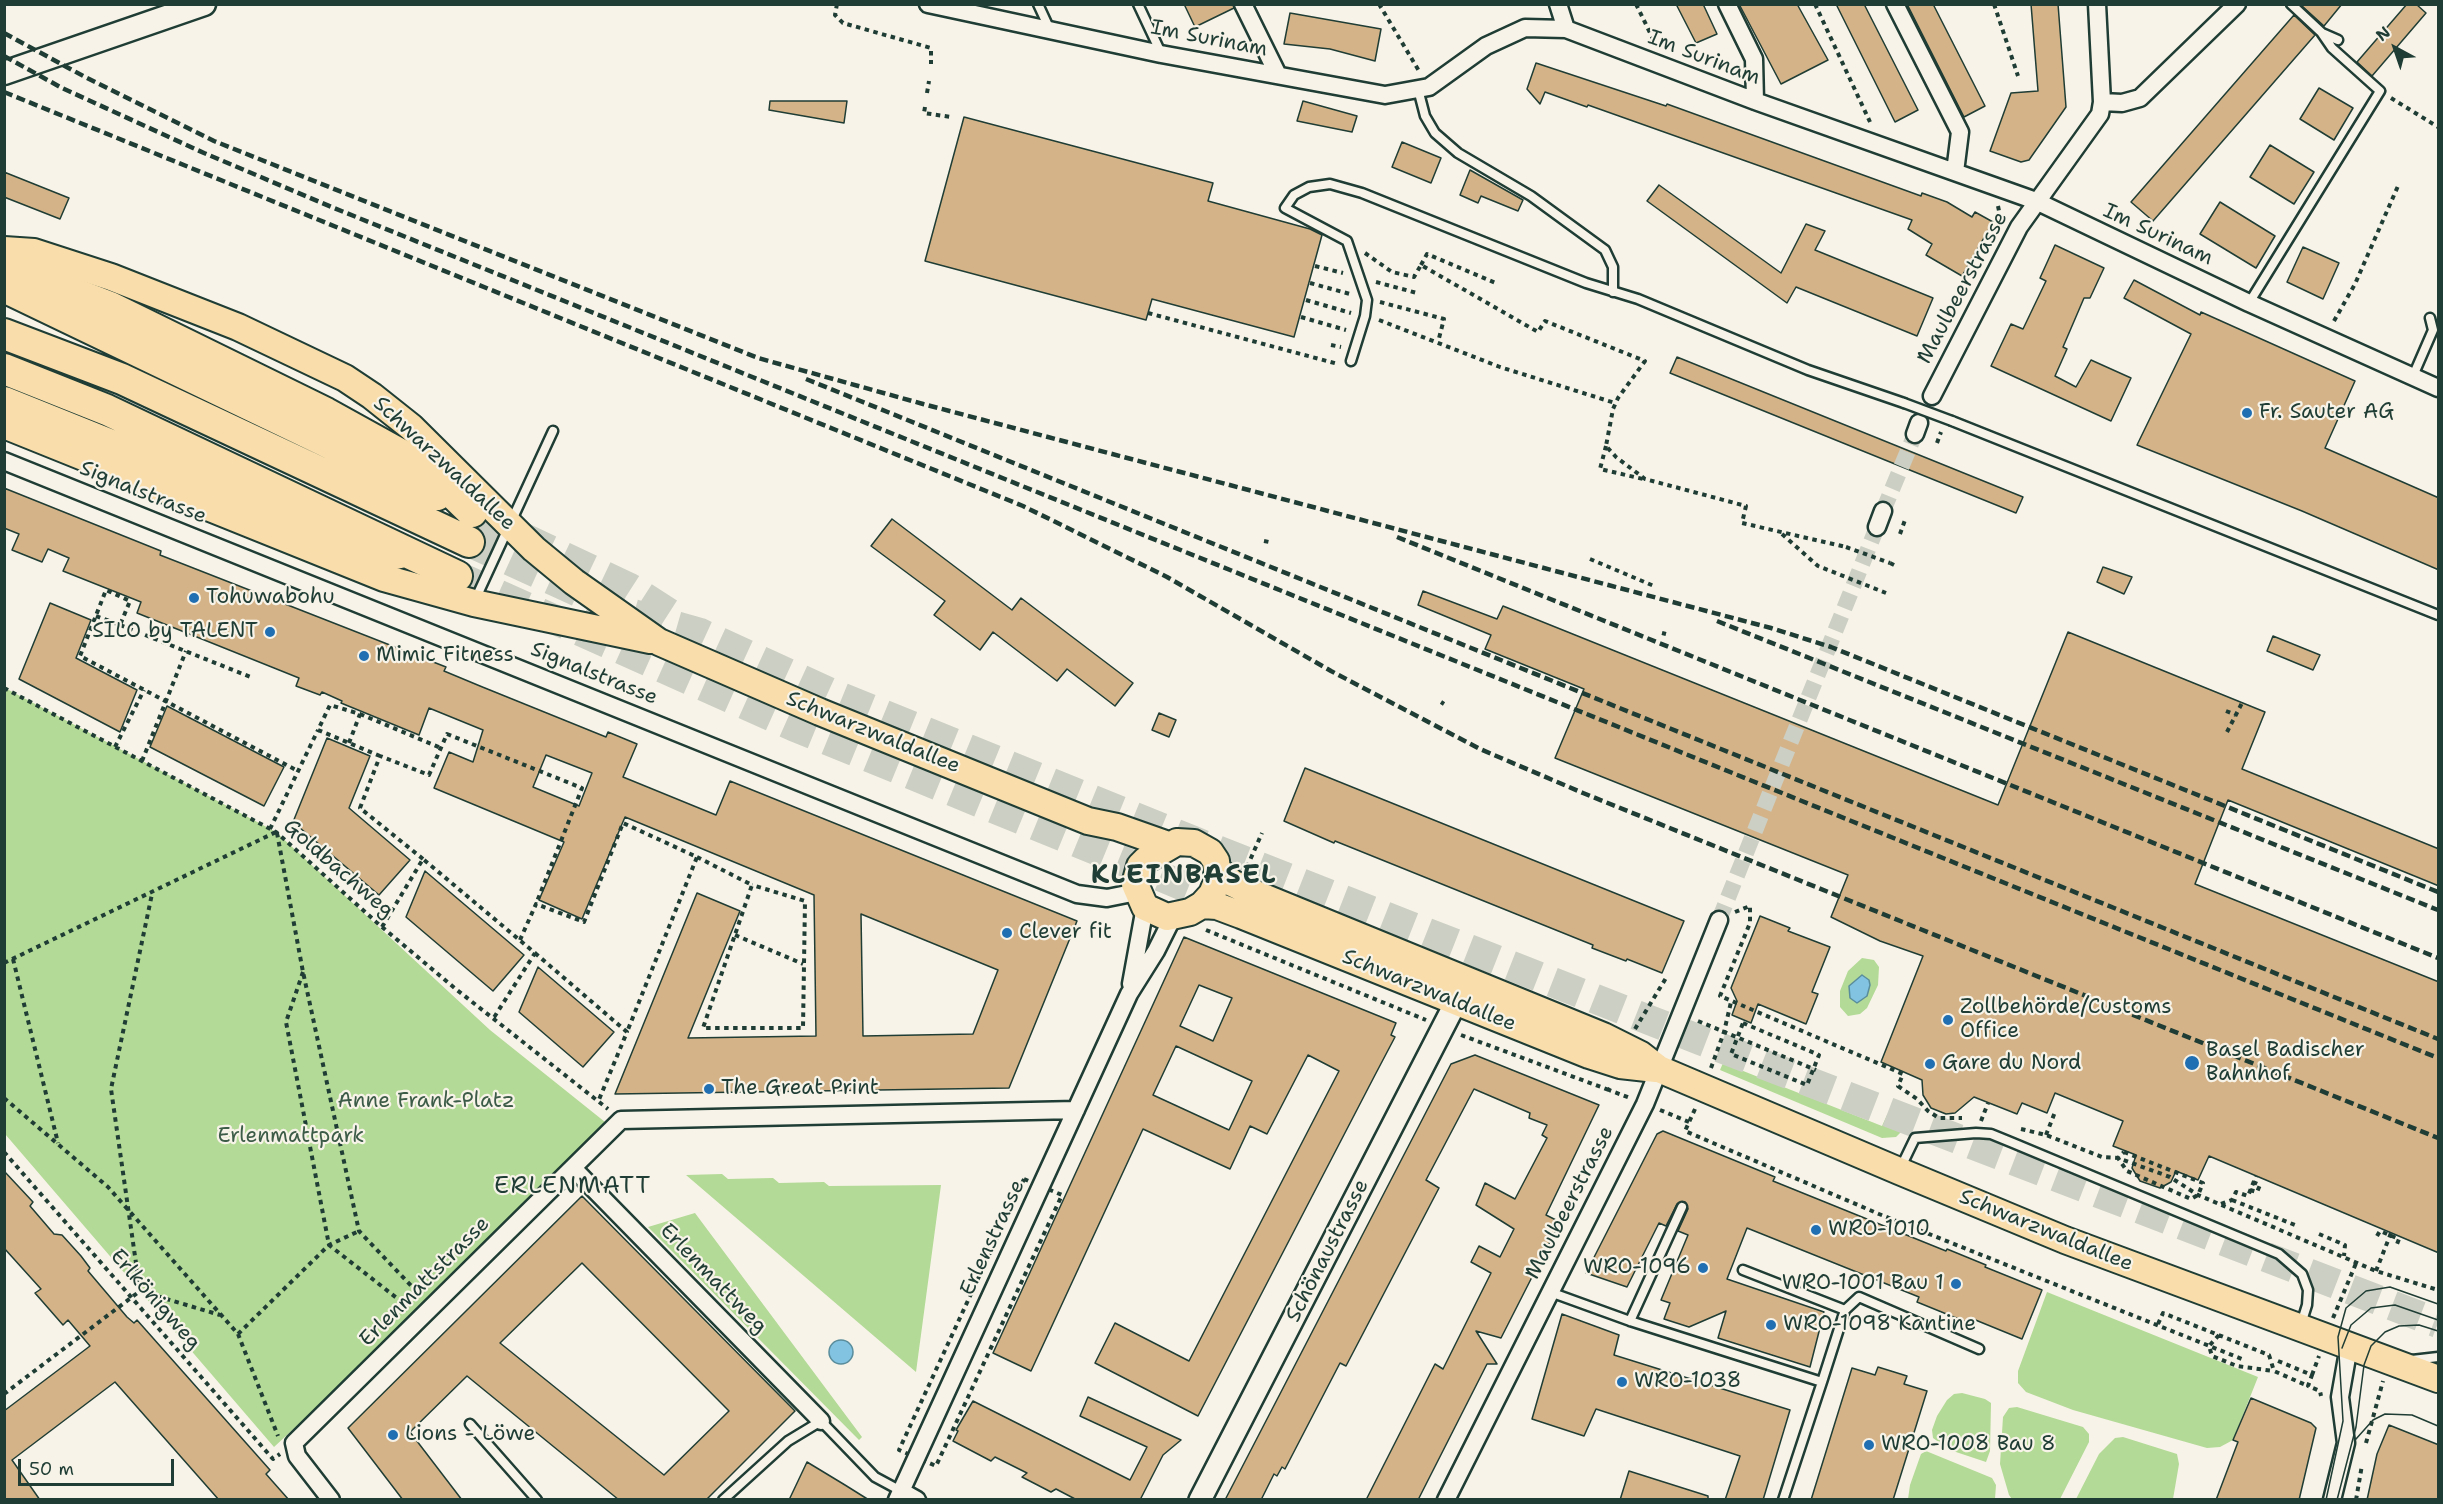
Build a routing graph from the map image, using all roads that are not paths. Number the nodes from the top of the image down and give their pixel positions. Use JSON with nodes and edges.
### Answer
{"nodes":[{"id":1,"x":204,"y":4,"type":"edge"},
{"id":2,"x":928,"y":4,"type":"edge"},
{"id":3,"x":1038,"y":4,"type":"edge"},
{"id":4,"x":1138,"y":4,"type":"edge"},
{"id":5,"x":1558,"y":4,"type":"edge"},
{"id":6,"x":1727,"y":4,"type":"edge"},
{"id":7,"x":1895,"y":4,"type":"edge"},
{"id":8,"x":2097,"y":4,"type":"edge"},
{"id":9,"x":2237,"y":4,"type":"edge"},
{"id":10,"x":2291,"y":4,"type":"edge"},
{"id":11,"x":1247,"y":6,"type":"edge"},
{"id":12,"x":964,"y":9,"type":"edge"},
{"id":13,"x":1566,"y":29,"type":"junction"},
{"id":14,"x":1050,"y":30,"type":"junction"},
{"id":15,"x":2320,"y":32,"type":"junction"},
{"id":16,"x":2338,"y":40,"type":"dead end"},
{"id":17,"x":1161,"y":54,"type":"junction"},
{"id":18,"x":4,"y":73,"type":"edge"},
{"id":19,"x":1278,"y":75,"type":"junction"},
{"id":20,"x":1423,"y":88,"type":"junction"},
{"id":21,"x":1755,"y":101,"type":"junction"},
{"id":22,"x":2102,"y":102,"type":"junction"},
{"id":23,"x":1955,"y":172,"type":"junction"},
{"id":24,"x":2036,"y":201,"type":"junction"},
{"id":25,"x":4,"y":250,"type":"edge"},
{"id":26,"x":4,"y":266,"type":"edge"},
{"id":27,"x":4,"y":287,"type":"edge"},
{"id":28,"x":1613,"y":292,"type":"junction"},
{"id":29,"x":2249,"y":303,"type":"junction"},
{"id":30,"x":2430,"y":318,"type":"dead end"},
{"id":31,"x":4,"y":334,"type":"edge"},
{"id":32,"x":1352,"y":361,"type":"dead end"},
{"id":33,"x":4,"y":369,"type":"edge"},
{"id":34,"x":2413,"y":376,"type":"junction"},
{"id":35,"x":2439,"y":388,"type":"edge"},
{"id":36,"x":1932,"y":396,"type":"tunnel mouth"},
{"id":37,"x":4,"y":402,"type":"edge"},
{"id":38,"x":4,"y":425,"type":"edge"},
{"id":39,"x":553,"y":431,"type":"dead end"},
{"id":40,"x":4,"y":461,"type":"edge"},
{"id":41,"x":483,"y":524,"type":"junction"},
{"id":42,"x":405,"y":552,"type":"junction"},
{"id":43,"x":457,"y":576,"type":"tunnel mouth"},
{"id":44,"x":474,"y":603,"type":"junction"},
{"id":45,"x":2439,"y":615,"type":"edge"},
{"id":46,"x":659,"y":642,"type":"junction"},
{"id":47,"x":1088,"y":821,"type":"junction"},
{"id":48,"x":1168,"y":845,"type":"junction"},
{"id":49,"x":1140,"y":866,"type":"junction"},
{"id":50,"x":1218,"y":870,"type":"junction"},
{"id":51,"x":1141,"y":900,"type":"junction"},
{"id":52,"x":1200,"y":916,"type":"junction"},
{"id":53,"x":1173,"y":917,"type":"junction"},
{"id":54,"x":1719,"y":920,"type":"tunnel mouth"},
{"id":55,"x":1129,"y":994,"type":"junction"},
{"id":56,"x":1456,"y":1002,"type":"junction"},
{"id":57,"x":1659,"y":1069,"type":"junction"},
{"id":58,"x":1076,"y":1110,"type":"junction"},
{"id":59,"x":573,"y":1168,"type":"junction"},
{"id":60,"x":1899,"y":1172,"type":"junction"},
{"id":61,"x":1682,"y":1207,"type":"dead end"},
{"id":62,"x":1743,"y":1270,"type":"dead end"},
{"id":63,"x":1550,"y":1292,"type":"junction"},
{"id":64,"x":1845,"y":1310,"type":"junction"},
{"id":65,"x":1630,"y":1321,"type":"junction"},
{"id":66,"x":2300,"y":1327,"type":"junction"},
{"id":67,"x":2349,"y":1346,"type":"junction"},
{"id":68,"x":1979,"y":1349,"type":"dead end"},
{"id":69,"x":2439,"y":1357,"type":"edge"},
{"id":70,"x":2388,"y":1361,"type":"junction"},
{"id":71,"x":2439,"y":1379,"type":"edge"},
{"id":72,"x":1822,"y":1382,"type":"junction"},
{"id":73,"x":821,"y":1421,"type":"junction"},
{"id":74,"x":470,"y":1424,"type":"dead end"},
{"id":75,"x":899,"y":1495,"type":"edge"},
{"id":76,"x":331,"y":1500,"type":"edge"},
{"id":77,"x":537,"y":1500,"type":"edge"},
{"id":78,"x":723,"y":1500,"type":"edge"},
{"id":79,"x":916,"y":1500,"type":"edge"},
{"id":80,"x":1200,"y":1500,"type":"edge"},
{"id":81,"x":1446,"y":1500,"type":"edge"},
{"id":82,"x":1784,"y":1500,"type":"edge"},
{"id":83,"x":2332,"y":1500,"type":"edge"}],
"edges":[{"from":1,"to":18,"type":"main road"},
{"from":2,"to":12,"type":"street","name":"Im Surinam"},
{"from":3,"to":14,"type":"lane"},
{"from":4,"to":17,"type":"lane"},
{"from":5,"to":13,"type":"street"},
{"from":6,"to":21,"type":"street"},
{"from":7,"to":23,"type":"street"},
{"from":8,"to":22,"type":"street"},
{"from":9,"to":22,"type":"street"},
{"from":10,"to":15,"type":"lane"},
{"from":11,"to":19,"type":"street"},
{"from":12,"to":14,"type":"street","name":"Im Surinam"},
{"from":13,"to":20,"type":"street","name":"Im Surinam"},
{"from":13,"to":21,"type":"street","name":"Im Surinam"},
{"from":14,"to":17,"type":"street","name":"Im Surinam"},
{"from":15,"to":16,"type":"lane"},
{"from":15,"to":29,"type":"lane"},
{"from":17,"to":19,"type":"street","name":"Im Surinam"},
{"from":19,"to":20,"type":"street","name":"Im Surinam"},
{"from":20,"to":28,"type":"lane"},
{"from":21,"to":23,"type":"street","name":"Im Surinam"},
{"from":22,"to":24,"type":"street","name":"Maulbeerstrasse"},
{"from":23,"to":24,"type":"street","name":"Im Surinam"},
{"from":24,"to":29,"type":"street","name":"Im Surinam"},
{"from":24,"to":36,"type":"street","name":"Maulbeerstrasse"},
{"from":25,"to":41,"type":"main road","name":"Schwarzwaldallee"},
{"from":26,"to":41,"type":"highway"},
{"from":27,"to":41,"type":"highway"},
{"from":28,"to":32,"type":"lane"},
{"from":28,"to":45,"type":"lane","bridge":true},
{"from":29,"to":34,"type":"street","name":"Im Surinam"},
{"from":30,"to":34,"type":"lane"},
{"from":31,"to":41,"type":"highway"},
{"from":33,"to":42,"type":"highway"},
{"from":34,"to":35,"type":"street","name":"Im Surinam"},
{"from":37,"to":42,"type":"highway"},
{"from":38,"to":44,"type":"main road","name":"Schwarzwaldallee"},
{"from":39,"to":41,"type":"lane"},
{"from":40,"to":51,"type":"street","name":"Signalstrasse"},
{"from":41,"to":44,"type":"lane"},
{"from":41,"to":46,"type":"main road","name":"Schwarzwaldallee"},
{"from":42,"to":43,"type":"highway"},
{"from":44,"to":46,"type":"main road","name":"Schwarzwaldallee"},
{"from":46,"to":47,"type":"main road","name":"Schwarzwaldallee"},
{"from":47,"to":48,"type":"main road","name":"Schwarzwaldallee"},
{"from":47,"to":49,"type":"main road","name":"Schwarzwaldallee"},
{"from":48,"to":49,"type":"main road"},
{"from":48,"to":50,"type":"main road"},
{"from":49,"to":51,"type":"main road"},
{"from":50,"to":52,"type":"main road"},
{"from":50,"to":57,"type":"main road","name":"Schwarzwaldallee"},
{"from":51,"to":53,"type":"main road"},
{"from":51,"to":55,"type":"street","name":"Erlenstrasse"},
{"from":52,"to":53,"type":"main road"},
{"from":52,"to":56,"type":"main road","name":"Schwarzwaldallee"},
{"from":53,"to":55,"type":"street","name":"Erlenstrasse"},
{"from":54,"to":57,"type":"street","name":"Maulbeerstrasse"},
{"from":55,"to":58,"type":"street","name":"Erlenstrasse"},
{"from":56,"to":57,"type":"main road","name":"Schwarzwaldallee"},
{"from":56,"to":80,"type":"street","name":"Schönaustrasse"},
{"from":57,"to":60,"type":"main road","name":"Schwarzwaldallee"},
{"from":57,"to":63,"type":"street","name":"Maulbeerstrasse"},
{"from":58,"to":59,"type":"street","name":"Erlenmattstrasse"},
{"from":58,"to":75,"type":"street","name":"Erlenstrasse"},
{"from":59,"to":73,"type":"street","name":"Erlenmattweg"},
{"from":59,"to":76,"type":"street","name":"Erlenmattstrasse"},
{"from":60,"to":66,"type":"main road","name":"Schwarzwaldallee"},
{"from":60,"to":66,"type":"lane"},
{"from":61,"to":65,"type":"lane"},
{"from":62,"to":64,"type":"lane"},
{"from":63,"to":65,"type":"lane"},
{"from":63,"to":81,"type":"street","name":"Maulbeerstrasse"},
{"from":64,"to":68,"type":"lane"},
{"from":64,"to":72,"type":"lane"},
{"from":65,"to":72,"type":"lane"},
{"from":66,"to":67,"type":"main road","name":"Schwarzwaldallee"},
{"from":67,"to":70,"type":"main road","name":"Schwarzwaldallee"},
{"from":67,"to":83,"type":"street"},
{"from":69,"to":70,"type":"lane"},
{"from":70,"to":71,"type":"main road","name":"Schwarzwaldallee"},
{"from":72,"to":82,"type":"lane"},
{"from":73,"to":75,"type":"lane","name":"Erlenmattweg"},
{"from":73,"to":78,"type":"lane"},
{"from":74,"to":77,"type":"lane"},
{"from":75,"to":79,"type":"street"}]}
